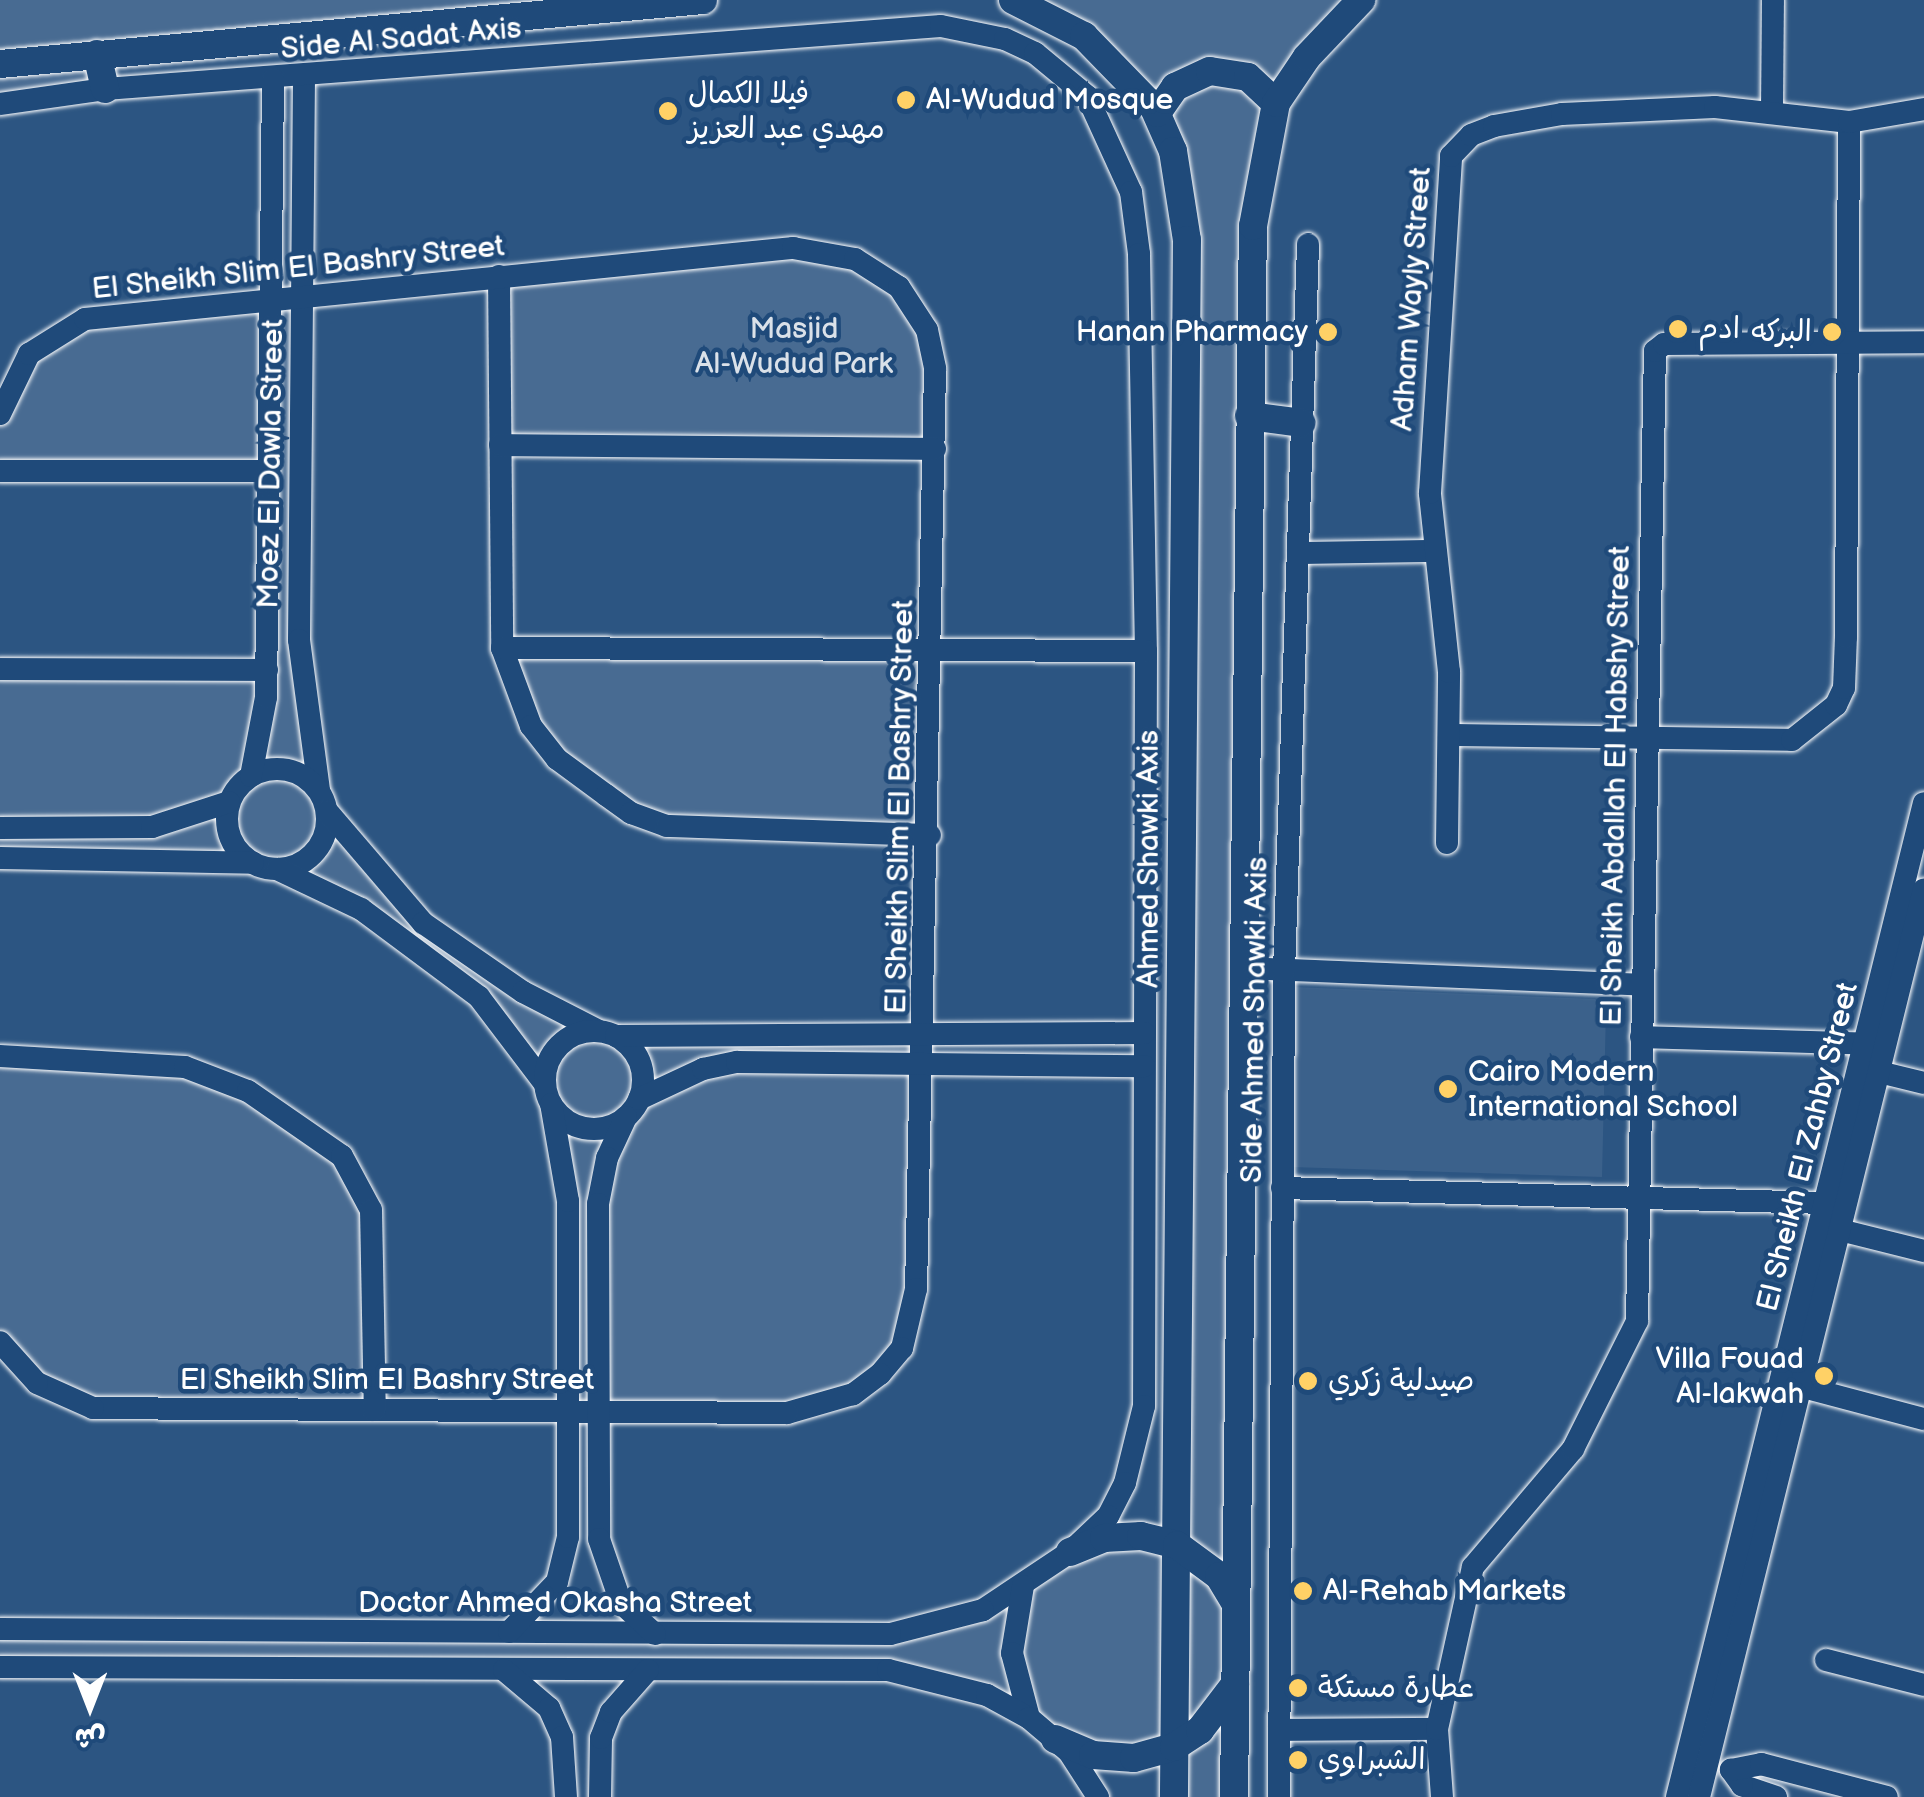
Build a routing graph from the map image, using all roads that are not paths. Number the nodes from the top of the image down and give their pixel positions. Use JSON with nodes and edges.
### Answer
{"nodes":[{"id":1,"x":702,"y":0,"type":"edge"},
{"id":2,"x":1013,"y":0,"type":"edge"},
{"id":3,"x":1361,"y":0,"type":"edge"},
{"id":4,"x":1772,"y":0,"type":"edge"},
{"id":5,"x":97,"y":54,"type":"junction"},
{"id":6,"x":0,"y":64,"type":"edge"},
{"id":7,"x":304,"y":77,"type":"junction"},
{"id":8,"x":272,"y":79,"type":"junction"},
{"id":9,"x":105,"y":89,"type":"junction"},
{"id":10,"x":1276,"y":103,"type":"junction"},
{"id":11,"x":0,"y":104,"type":"edge"},
{"id":12,"x":1924,"y":109,"type":"edge"},
{"id":13,"x":1772,"y":110,"type":"junction"},
{"id":14,"x":1157,"y":114,"type":"junction"},
{"id":15,"x":1849,"y":122,"type":"junction"},
{"id":16,"x":1308,"y":244,"type":"dead end"},
{"id":17,"x":499,"y":276,"type":"junction"},
{"id":18,"x":302,"y":294,"type":"junction"},
{"id":19,"x":271,"y":297,"type":"junction"},
{"id":20,"x":1924,"y":342,"type":"edge"},
{"id":21,"x":1851,"y":343,"type":"junction"},
{"id":22,"x":0,"y":414,"type":"edge"},
{"id":23,"x":1248,"y":416,"type":"junction"},
{"id":24,"x":1302,"y":423,"type":"junction"},
{"id":25,"x":500,"y":445,"type":"junction"},
{"id":26,"x":935,"y":449,"type":"junction"},
{"id":27,"x":0,"y":471,"type":"edge"},
{"id":28,"x":269,"y":472,"type":"junction"},
{"id":29,"x":1432,"y":552,"type":"junction"},
{"id":30,"x":1298,"y":554,"type":"junction"},
{"id":31,"x":502,"y":648,"type":"junction"},
{"id":32,"x":934,"y":650,"type":"junction"},
{"id":33,"x":1146,"y":651,"type":"junction"},
{"id":34,"x":0,"y":669,"type":"edge"},
{"id":35,"x":267,"y":670,"type":"junction"},
{"id":36,"x":1449,"y":735,"type":"junction"},
{"id":37,"x":1647,"y":739,"type":"junction"},
{"id":38,"x":251,"y":776,"type":"junction"},
{"id":39,"x":323,"y":801,"type":"junction"},
{"id":40,"x":230,"y":802,"type":"junction"},
{"id":41,"x":1924,"y":802,"type":"edge"},
{"id":42,"x":0,"y":828,"type":"edge"},
{"id":43,"x":930,"y":836,"type":"junction"},
{"id":44,"x":1447,"y":844,"type":"dead end"},
{"id":45,"x":0,"y":858,"type":"edge"},
{"id":46,"x":253,"y":863,"type":"junction"},
{"id":47,"x":277,"y":869,"type":"junction"},
{"id":48,"x":1924,"y":890,"type":"edge"},
{"id":49,"x":1243,"y":968,"type":"junction"},
{"id":50,"x":1284,"y":972,"type":"junction"},
{"id":51,"x":1641,"y":985,"type":"junction"},
{"id":52,"x":926,"y":1033,"type":"junction"},
{"id":53,"x":608,"y":1034,"type":"junction"},
{"id":54,"x":1144,"y":1034,"type":"junction"},
{"id":55,"x":1641,"y":1037,"type":"junction"},
{"id":56,"x":1875,"y":1044,"type":"junction"},
{"id":57,"x":0,"y":1056,"type":"edge"},
{"id":58,"x":925,"y":1063,"type":"junction"},
{"id":59,"x":1144,"y":1066,"type":"junction"},
{"id":60,"x":1879,"y":1072,"type":"junction"},
{"id":61,"x":1924,"y":1083,"type":"edge"},
{"id":62,"x":548,"y":1094,"type":"junction"},
{"id":63,"x":633,"y":1108,"type":"junction"},
{"id":64,"x":1282,"y":1188,"type":"junction"},
{"id":65,"x":1643,"y":1198,"type":"junction"},
{"id":66,"x":1825,"y":1203,"type":"junction"},
{"id":67,"x":1840,"y":1230,"type":"junction"},
{"id":68,"x":1924,"y":1251,"type":"edge"},
{"id":69,"x":0,"y":1342,"type":"edge"},
{"id":70,"x":1799,"y":1386,"type":"junction"},
{"id":71,"x":375,"y":1410,"type":"junction"},
{"id":72,"x":568,"y":1411,"type":"junction"},
{"id":73,"x":598,"y":1412,"type":"junction"},
{"id":74,"x":1924,"y":1419,"type":"edge"},
{"id":75,"x":1177,"y":1545,"type":"junction"},
{"id":76,"x":1077,"y":1546,"type":"junction"},
{"id":77,"x":1024,"y":1586,"type":"junction"},
{"id":78,"x":1238,"y":1615,"type":"junction"},
{"id":79,"x":3,"y":1628,"type":"edge"},
{"id":80,"x":213,"y":1630,"type":"junction"},
{"id":81,"x":509,"y":1632,"type":"junction"},
{"id":82,"x":655,"y":1634,"type":"junction"},
{"id":83,"x":826,"y":1635,"type":"junction"},
{"id":84,"x":1238,"y":1654,"type":"junction"},
{"id":85,"x":1826,"y":1660,"type":"dead end"},
{"id":86,"x":212,"y":1667,"type":"junction"},
{"id":87,"x":3,"y":1668,"type":"edge"},
{"id":88,"x":501,"y":1668,"type":"junction"},
{"id":89,"x":648,"y":1670,"type":"junction"},
{"id":90,"x":826,"y":1670,"type":"junction"},
{"id":91,"x":1924,"y":1685,"type":"edge"},
{"id":92,"x":1030,"y":1718,"type":"junction"},
{"id":93,"x":1438,"y":1729,"type":"junction"},
{"id":94,"x":1280,"y":1730,"type":"junction"},
{"id":95,"x":1062,"y":1745,"type":"junction"},
{"id":96,"x":1174,"y":1747,"type":"junction"},
{"id":97,"x":566,"y":1797,"type":"edge"},
{"id":98,"x":600,"y":1797,"type":"edge"},
{"id":99,"x":1098,"y":1797,"type":"edge"},
{"id":100,"x":1174,"y":1797,"type":"edge"},
{"id":101,"x":1234,"y":1797,"type":"edge"},
{"id":102,"x":1279,"y":1797,"type":"edge"},
{"id":103,"x":1442,"y":1797,"type":"edge"},
{"id":104,"x":1677,"y":1797,"type":"edge"},
{"id":105,"x":1699,"y":1797,"type":"edge"},
{"id":106,"x":1776,"y":1797,"type":"edge"},
{"id":107,"x":1887,"y":1797,"type":"edge"}],
"edges":[{"from":1,"to":5,"type":"main road"},
{"from":2,"to":14,"type":"main road","name":"Ahmed Shawki Axis"},
{"from":3,"to":10,"type":"main road"},
{"from":4,"to":13,"type":"street"},
{"from":5,"to":6,"type":"main road"},
{"from":5,"to":9,"type":"main road"},
{"from":7,"to":8,"type":"street","name":"Side Al Sadat Axis"},
{"from":7,"to":18,"type":"street","name":"Moez El Dawla Street"},
{"from":7,"to":33,"type":"street","name":"Side Al Sadat Axis"},
{"from":8,"to":9,"type":"street","name":"Side Al Sadat Axis"},
{"from":8,"to":19,"type":"street","name":"Moez El Dawla Street"},
{"from":9,"to":11,"type":"street","name":"Side Al Sadat Axis"},
{"from":10,"to":14,"type":"main road"},
{"from":10,"to":23,"type":"main road"},
{"from":12,"to":15,"type":"street","name":"Adham Wayly Street"},
{"from":13,"to":15,"type":"street","name":"Adham Wayly Street"},
{"from":13,"to":29,"type":"street","name":"Adham Wayly Street"},
{"from":14,"to":75,"type":"main road","name":"Ahmed Shawki Axis"},
{"from":15,"to":21,"type":"street"},
{"from":16,"to":24,"type":"street","name":"Side Ahmed Shawki Axis"},
{"from":17,"to":18,"type":"street","name":"El Sheikh Slim El Bashry Street"},
{"from":17,"to":25,"type":"street"},
{"from":17,"to":26,"type":"street","name":"El Sheikh Slim El Bashry Street"},
{"from":18,"to":19,"type":"street","name":"El Sheikh Slim El Bashry Street"},
{"from":18,"to":39,"type":"street","name":"Moez El Dawla Street"},
{"from":19,"to":22,"type":"street","name":"El Sheikh Slim El Bashry Street"},
{"from":19,"to":28,"type":"street","name":"Moez El Dawla Street"},
{"from":20,"to":21,"type":"street","name":"El Sheikh Abdallah El Habshy Street"},
{"from":21,"to":37,"type":"street"},
{"from":21,"to":37,"type":"street","name":"El Sheikh Abdallah El Habshy Street"},
{"from":23,"to":24,"type":"main road"},
{"from":23,"to":49,"type":"main road"},
{"from":24,"to":30,"type":"street","name":"Side Ahmed Shawki Axis"},
{"from":25,"to":26,"type":"street"},
{"from":25,"to":31,"type":"street"},
{"from":26,"to":32,"type":"street","name":"El Sheikh Slim El Bashry Street"},
{"from":27,"to":28,"type":"street"},
{"from":28,"to":35,"type":"street","name":"Moez El Dawla Street"},
{"from":29,"to":30,"type":"street"},
{"from":29,"to":36,"type":"street","name":"Adham Wayly Street"},
{"from":30,"to":50,"type":"street","name":"Side Ahmed Shawki Axis"},
{"from":31,"to":32,"type":"street"},
{"from":31,"to":43,"type":"street"},
{"from":32,"to":33,"type":"street"},
{"from":32,"to":43,"type":"street","name":"El Sheikh Slim El Bashry Street"},
{"from":33,"to":54,"type":"street"},
{"from":34,"to":35,"type":"street"},
{"from":35,"to":38,"type":"street","name":"Moez El Dawla Street"},
{"from":36,"to":37,"type":"street"},
{"from":36,"to":44,"type":"street","name":"Adham Wayly Street"},
{"from":37,"to":51,"type":"street","name":"El Sheikh Abdallah El Habshy Street"},
{"from":38,"to":39,"type":"street"},
{"from":38,"to":40,"type":"street"},
{"from":39,"to":47,"type":"street"},
{"from":39,"to":53,"type":"street"},
{"from":40,"to":42,"type":"street"},
{"from":40,"to":46,"type":"street"},
{"from":41,"to":56,"type":"street","name":"El Sheikh El Zahby Street"},
{"from":43,"to":52,"type":"street","name":"El Sheikh Slim El Bashry Street"},
{"from":45,"to":46,"type":"street"},
{"from":46,"to":47,"type":"street"},
{"from":47,"to":62,"type":"street"},
{"from":48,"to":56,"type":"street","name":"El Sheikh El Zahby Street"},
{"from":49,"to":50,"type":"street"},
{"from":49,"to":78,"type":"main road"},
{"from":50,"to":51,"type":"street"},
{"from":50,"to":64,"type":"street","name":"Side Ahmed Shawki Axis"},
{"from":51,"to":55,"type":"street","name":"El Sheikh Abdallah El Habshy Street"},
{"from":52,"to":53,"type":"street"},
{"from":52,"to":54,"type":"street"},
{"from":52,"to":58,"type":"street","name":"El Sheikh Slim El Bashry Street"},
{"from":53,"to":62,"type":"street"},
{"from":53,"to":63,"type":"street"},
{"from":54,"to":59,"type":"street"},
{"from":55,"to":56,"type":"street"},
{"from":55,"to":65,"type":"street","name":"El Sheikh Abdallah El Habshy Street"},
{"from":56,"to":60,"type":"street","name":"El Sheikh El Zahby Street"},
{"from":56,"to":66,"type":"street","name":"El Sheikh El Zahby Street"},
{"from":57,"to":71,"type":"street"},
{"from":58,"to":59,"type":"street"},
{"from":58,"to":63,"type":"street"},
{"from":58,"to":73,"type":"street","name":"El Sheikh Slim El Bashry Street"},
{"from":59,"to":76,"type":"street"},
{"from":60,"to":61,"type":"street"},
{"from":60,"to":67,"type":"street","name":"El Sheikh El Zahby Street"},
{"from":62,"to":63,"type":"street"},
{"from":62,"to":72,"type":"street"},
{"from":63,"to":73,"type":"street"},
{"from":64,"to":65,"type":"street"},
{"from":64,"to":94,"type":"street","name":"Side Ahmed Shawki Axis"},
{"from":65,"to":66,"type":"street"},
{"from":65,"to":93,"type":"street","name":"El Sheikh Abdallah El Habshy Street"},
{"from":66,"to":104,"type":"street","name":"El Sheikh El Zahby Street"},
{"from":67,"to":68,"type":"street"},
{"from":67,"to":70,"type":"street","name":"El Sheikh El Zahby Street"},
{"from":69,"to":71,"type":"street","name":"El Sheikh Slim El Bashry Street"},
{"from":70,"to":74,"type":"street"},
{"from":70,"to":105,"type":"street","name":"El Sheikh El Zahby Street"},
{"from":71,"to":72,"type":"street","name":"El Sheikh Slim El Bashry Street"},
{"from":72,"to":73,"type":"street","name":"El Sheikh Slim El Bashry Street"},
{"from":72,"to":81,"type":"street"},
{"from":73,"to":82,"type":"street"},
{"from":75,"to":76,"type":"main road"},
{"from":75,"to":78,"type":"main road"},
{"from":75,"to":96,"type":"main road","name":"Ahmed Shawki Axis"},
{"from":76,"to":77,"type":"street","name":"Doctor Ahmed Okasha Street"},
{"from":77,"to":83,"type":"street","name":"Doctor Ahmed Okasha Street"},
{"from":77,"to":92,"type":"street"},
{"from":78,"to":84,"type":"main road"},
{"from":79,"to":80,"type":"street","name":"Doctor Ahmed Okasha Street"},
{"from":80,"to":81,"type":"street","name":"Doctor Ahmed Okasha Street"},
{"from":80,"to":86,"type":"street"},
{"from":81,"to":82,"type":"street","name":"Doctor Ahmed Okasha Street"},
{"from":82,"to":83,"type":"street","name":"Doctor Ahmed Okasha Street"},
{"from":83,"to":90,"type":"street"},
{"from":84,"to":96,"type":"main road"},
{"from":84,"to":101,"type":"main road"},
{"from":85,"to":91,"type":"street"},
{"from":86,"to":87,"type":"street"},
{"from":86,"to":88,"type":"street"},
{"from":88,"to":89,"type":"street"},
{"from":88,"to":97,"type":"street"},
{"from":89,"to":90,"type":"street"},
{"from":89,"to":98,"type":"street"},
{"from":90,"to":92,"type":"street"},
{"from":92,"to":95,"type":"street"},
{"from":93,"to":94,"type":"street"},
{"from":93,"to":103,"type":"street","name":"El Sheikh Abdallah El Habshy Street"},
{"from":94,"to":102,"type":"street","name":"Side Ahmed Shawki Axis"},
{"from":95,"to":96,"type":"main road"},
{"from":95,"to":99,"type":"street"},
{"from":96,"to":100,"type":"main road","name":"Ahmed Shawki Axis"},
{"from":106,"to":107,"type":"street"}]}
